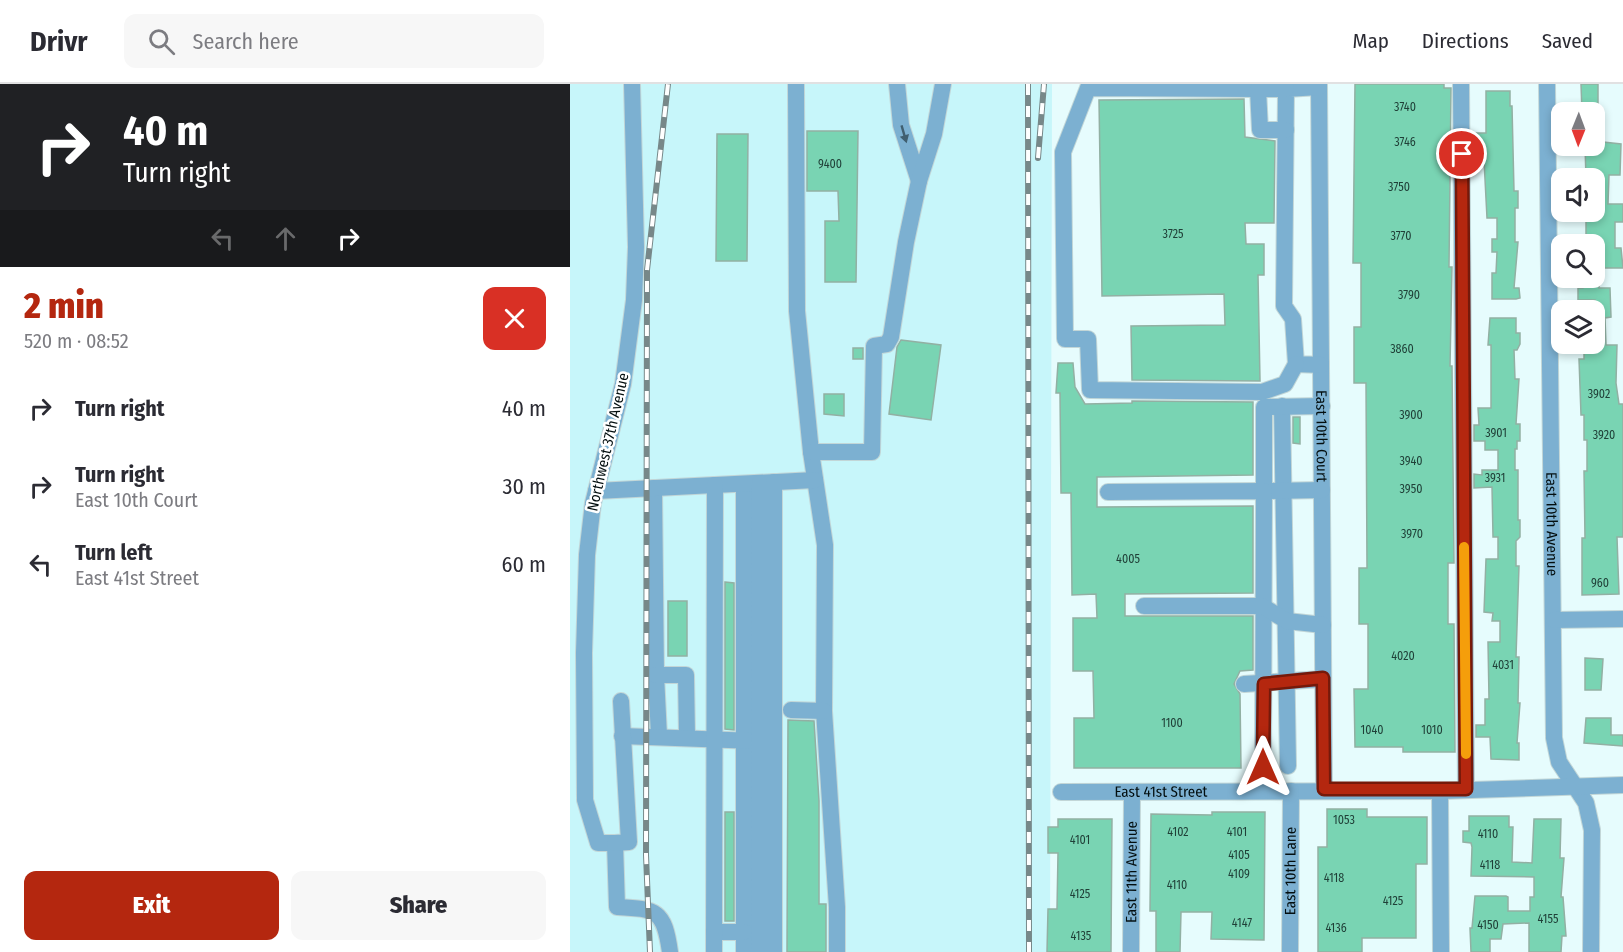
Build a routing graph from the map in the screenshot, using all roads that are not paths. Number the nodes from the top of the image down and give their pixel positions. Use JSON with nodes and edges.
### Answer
{"nodes":[{"id":1,"x":632,"y":84,"type":"edge"},
{"id":2,"x":796,"y":84,"type":"edge"},
{"id":3,"x":897,"y":84,"type":"edge"},
{"id":4,"x":943,"y":84,"type":"edge"},
{"id":5,"x":1461,"y":84,"type":"edge"},
{"id":6,"x":1548,"y":84,"type":"edge"},
{"id":7,"x":1319,"y":86,"type":"edge"},
{"id":8,"x":1258,"y":89,"type":"junction"},
{"id":9,"x":1286,"y":89,"type":"junction"},
{"id":10,"x":1286,"y":130,"type":"junction"},
{"id":11,"x":919,"y":181,"type":"junction"},
{"id":12,"x":1296,"y":364,"type":"junction"},
{"id":13,"x":1321,"y":365,"type":"junction"},
{"id":14,"x":1282,"y":406,"type":"junction"},
{"id":15,"x":1322,"y":406,"type":"junction"},
{"id":16,"x":811,"y":452,"type":"junction"},
{"id":17,"x":815,"y":480,"type":"junction"},
{"id":18,"x":760,"y":483,"type":"junction"},
{"id":19,"x":716,"y":485,"type":"junction"},
{"id":20,"x":654,"y":488,"type":"junction"},
{"id":21,"x":1322,"y":490,"type":"junction"},
{"id":22,"x":596,"y":491,"type":"junction"},
{"id":23,"x":1264,"y":491,"type":"junction"},
{"id":24,"x":1284,"y":491,"type":"junction"},
{"id":25,"x":1108,"y":492,"type":"dead end"},
{"id":26,"x":1144,"y":606,"type":"dead end"},
{"id":27,"x":1262,"y":606,"type":"junction"},
{"id":28,"x":1623,"y":619,"type":"edge"},
{"id":29,"x":1554,"y":620,"type":"junction"},
{"id":30,"x":1287,"y":621,"type":"junction"},
{"id":31,"x":1323,"y":626,"type":"junction"},
{"id":32,"x":656,"y":675,"type":"junction"},
{"id":33,"x":1323,"y":678,"type":"junction"},
{"id":34,"x":1288,"y":680,"type":"junction"},
{"id":35,"x":1244,"y":684,"type":"dead end"},
{"id":36,"x":1264,"y":684,"type":"junction"},
{"id":37,"x":621,"y":701,"type":"dead end"},
{"id":38,"x":791,"y":710,"type":"dead end"},
{"id":39,"x":824,"y":711,"type":"junction"},
{"id":40,"x":622,"y":736,"type":"junction"},
{"id":41,"x":659,"y":736,"type":"junction"},
{"id":42,"x":687,"y":737,"type":"junction"},
{"id":43,"x":716,"y":738,"type":"junction"},
{"id":44,"x":752,"y":741,"type":"junction"},
{"id":45,"x":1288,"y":766,"type":"dead end"},
{"id":46,"x":1263,"y":767,"type":"dead end"},
{"id":47,"x":1574,"y":784,"type":"junction"},
{"id":48,"x":1623,"y":784,"type":"edge"},
{"id":49,"x":1324,"y":789,"type":"junction"},
{"id":50,"x":1466,"y":789,"type":"junction"},
{"id":51,"x":1440,"y":790,"type":"junction"},
{"id":52,"x":1291,"y":791,"type":"junction"},
{"id":53,"x":1061,"y":792,"type":"dead end"},
{"id":54,"x":1132,"y":793,"type":"junction"},
{"id":55,"x":577,"y":800,"type":"edge"},
{"id":56,"x":615,"y":843,"type":"junction"},
{"id":57,"x":714,"y":932,"type":"junction"},
{"id":58,"x":744,"y":932,"type":"junction"},
{"id":59,"x":670,"y":952,"type":"edge"},
{"id":60,"x":714,"y":952,"type":"edge"},
{"id":61,"x":744,"y":952,"type":"edge"},
{"id":62,"x":759,"y":952,"type":"edge"},
{"id":63,"x":774,"y":952,"type":"edge"},
{"id":64,"x":837,"y":952,"type":"edge"},
{"id":65,"x":1131,"y":952,"type":"edge"},
{"id":66,"x":1290,"y":952,"type":"edge"},
{"id":67,"x":1440,"y":952,"type":"edge"},
{"id":68,"x":1591,"y":952,"type":"edge"}],
"edges":[{"from":1,"to":22,"type":"street","name":"Northwest 37th Avenue"},
{"from":2,"to":16,"type":"street"},
{"from":3,"to":11,"type":"street","one_way":true},
{"from":4,"to":11,"type":"street"},
{"from":5,"to":50,"type":"street"},
{"from":6,"to":29,"type":"street","name":"East 10th Avenue"},
{"from":7,"to":9,"type":"street"},
{"from":7,"to":13,"type":"street","name":"East 10th Court"},
{"from":8,"to":9,"type":"street"},
{"from":8,"to":10,"type":"street"},
{"from":8,"to":12,"type":"street"},
{"from":9,"to":10,"type":"street"},
{"from":10,"to":12,"type":"street"},
{"from":11,"to":16,"type":"street"},
{"from":12,"to":13,"type":"street"},
{"from":13,"to":15,"type":"street","name":"East 10th Court"},
{"from":14,"to":15,"type":"street"},
{"from":14,"to":23,"type":"street"},
{"from":14,"to":24,"type":"street"},
{"from":15,"to":21,"type":"street","name":"East 10th Court"},
{"from":16,"to":17,"type":"street"},
{"from":17,"to":18,"type":"street"},
{"from":17,"to":39,"type":"street"},
{"from":18,"to":19,"type":"street"},
{"from":18,"to":44,"type":"street"},
{"from":18,"to":63,"type":"street"},
{"from":19,"to":20,"type":"street"},
{"from":19,"to":43,"type":"street"},
{"from":20,"to":22,"type":"street"},
{"from":20,"to":32,"type":"street"},
{"from":21,"to":24,"type":"street"},
{"from":21,"to":31,"type":"street","name":"East 10th Court"},
{"from":22,"to":55,"type":"street","name":"Northwest 37th Avenue"},
{"from":23,"to":24,"type":"street"},
{"from":23,"to":25,"type":"street"},
{"from":23,"to":27,"type":"street"},
{"from":24,"to":30,"type":"street"},
{"from":26,"to":27,"type":"street"},
{"from":27,"to":30,"type":"street"},
{"from":27,"to":36,"type":"street"},
{"from":28,"to":29,"type":"street"},
{"from":29,"to":47,"type":"street","name":"East 10th Avenue"},
{"from":30,"to":31,"type":"street"},
{"from":30,"to":34,"type":"street"},
{"from":31,"to":33,"type":"street","name":"East 10th Court"},
{"from":32,"to":41,"type":"street"},
{"from":32,"to":42,"type":"street"},
{"from":33,"to":34,"type":"street"},
{"from":33,"to":49,"type":"street","name":"East 10th Court"},
{"from":34,"to":36,"type":"street"},
{"from":34,"to":45,"type":"street"},
{"from":35,"to":36,"type":"street"},
{"from":36,"to":46,"type":"street"},
{"from":37,"to":40,"type":"street"},
{"from":38,"to":39,"type":"street"},
{"from":39,"to":64,"type":"street"},
{"from":40,"to":41,"type":"street"},
{"from":40,"to":56,"type":"street"},
{"from":41,"to":42,"type":"street"},
{"from":42,"to":43,"type":"street"},
{"from":43,"to":44,"type":"street"},
{"from":43,"to":57,"type":"street"},
{"from":44,"to":58,"type":"street"},
{"from":44,"to":62,"type":"street"},
{"from":47,"to":48,"type":"street","name":"East 41st Street"},
{"from":47,"to":50,"type":"street","name":"East 41st Street"},
{"from":47,"to":68,"type":"street","name":"East 10th Avenue"},
{"from":49,"to":51,"type":"street","name":"East 41st Street"},
{"from":49,"to":52,"type":"street","name":"East 41st Street"},
{"from":50,"to":51,"type":"street","name":"East 41st Street"},
{"from":51,"to":67,"type":"street"},
{"from":52,"to":54,"type":"street","name":"East 41st Street"},
{"from":52,"to":66,"type":"street","name":"East 10th Lane"},
{"from":53,"to":54,"type":"street","name":"East 41st Street"},
{"from":54,"to":65,"type":"street","name":"East 11th Avenue"},
{"from":55,"to":56,"type":"street","name":"Northwest 37th Avenue"},
{"from":56,"to":59,"type":"street"},
{"from":57,"to":58,"type":"street"},
{"from":57,"to":60,"type":"street"},
{"from":58,"to":61,"type":"street"}]}
